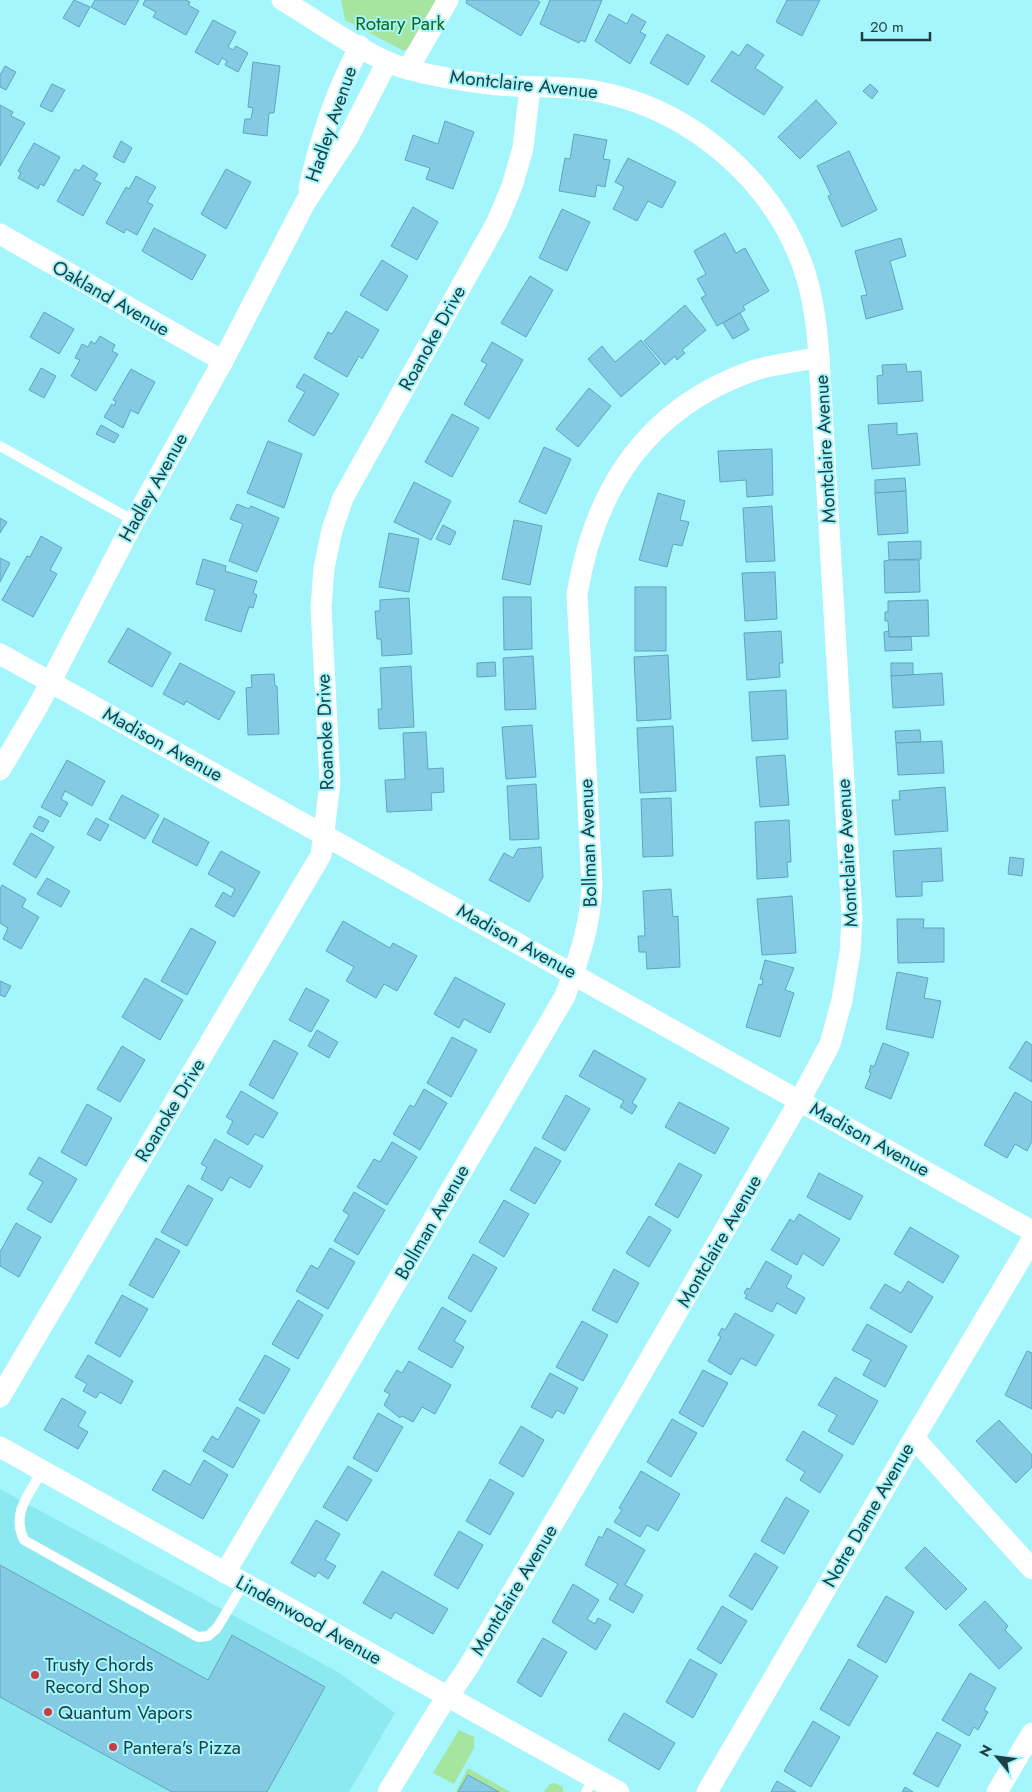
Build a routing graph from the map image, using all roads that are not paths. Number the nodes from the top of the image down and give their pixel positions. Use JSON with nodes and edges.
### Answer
{"nodes":[{"id":1,"x":282,"y":0,"type":"edge"},
{"id":2,"x":448,"y":0,"type":"edge"},
{"id":3,"x":309,"y":7,"type":"edge"},
{"id":4,"x":360,"y":46,"type":"junction"},
{"id":5,"x":387,"y":62,"type":"junction"},
{"id":6,"x":408,"y":69,"type":"junction"},
{"id":7,"x":530,"y":87,"type":"junction"},
{"id":8,"x":305,"y":203,"type":"junction"},
{"id":9,"x":0,"y":234,"type":"edge"},
{"id":10,"x":819,"y":357,"type":"junction"},
{"id":11,"x":223,"y":361,"type":"junction"},
{"id":12,"x":0,"y":446,"type":"edge"},
{"id":13,"x":134,"y":521,"type":"junction"},
{"id":14,"x":0,"y":654,"type":"edge"},
{"id":15,"x":49,"y":681,"type":"junction"},
{"id":16,"x":0,"y":770,"type":"edge"},
{"id":17,"x":324,"y":833,"type":"junction"},
{"id":18,"x":574,"y":972,"type":"junction"},
{"id":19,"x":800,"y":1100,"type":"junction"},
{"id":20,"x":1032,"y":1231,"type":"edge"},
{"id":21,"x":1032,"y":1240,"type":"edge"},
{"id":22,"x":0,"y":1397,"type":"edge"},
{"id":23,"x":914,"y":1438,"type":"junction"},
{"id":24,"x":0,"y":1447,"type":"edge"},
{"id":25,"x":42,"y":1471,"type":"junction"},
{"id":26,"x":1032,"y":1569,"type":"edge"},
{"id":27,"x":225,"y":1573,"type":"junction"},
{"id":28,"x":244,"y":1583,"type":"junction"},
{"id":29,"x":447,"y":1697,"type":"junction"},
{"id":30,"x":1032,"y":1733,"type":"edge"},
{"id":31,"x":590,"y":1785,"type":"edge"},
{"id":32,"x":388,"y":1792,"type":"edge"},
{"id":33,"x":619,"y":1792,"type":"edge"},
{"id":34,"x":707,"y":1792,"type":"edge"},
{"id":35,"x":997,"y":1792,"type":"edge"}],
"edges":[{"from":1,"to":3,"type":"street","name":"Montclaire Avenue"},
{"from":2,"to":6,"type":"street"},
{"from":3,"to":4,"type":"street","name":"Montclaire Avenue"},
{"from":4,"to":5,"type":"street","name":"Montclaire Avenue"},
{"from":4,"to":8,"type":"street","name":"Hadley Avenue"},
{"from":5,"to":6,"type":"street","name":"Montclaire Avenue"},
{"from":5,"to":8,"type":"street","name":"Hadley Avenue"},
{"from":6,"to":7,"type":"street","name":"Montclaire Avenue"},
{"from":7,"to":10,"type":"street","name":"Montclaire Avenue"},
{"from":7,"to":17,"type":"street","name":"Roanoke Drive"},
{"from":8,"to":11,"type":"street","name":"Hadley Avenue"},
{"from":9,"to":11,"type":"street","name":"Oakland Avenue"},
{"from":10,"to":18,"type":"street","name":"Bollman Avenue"},
{"from":10,"to":19,"type":"street","name":"Montclaire Avenue"},
{"from":11,"to":13,"type":"street","name":"Hadley Avenue"},
{"from":12,"to":13,"type":"lane"},
{"from":13,"to":15,"type":"street","name":"Hadley Avenue"},
{"from":14,"to":15,"type":"street","name":"Madison Avenue"},
{"from":15,"to":16,"type":"street","name":"Hadley Avenue"},
{"from":15,"to":17,"type":"street","name":"Madison Avenue"},
{"from":17,"to":18,"type":"street","name":"Madison Avenue"},
{"from":17,"to":22,"type":"street","name":"Roanoke Drive"},
{"from":18,"to":19,"type":"street","name":"Madison Avenue"},
{"from":18,"to":27,"type":"street","name":"Bollman Avenue"},
{"from":19,"to":20,"type":"street","name":"Madison Avenue"},
{"from":19,"to":29,"type":"street","name":"Montclaire Avenue"},
{"from":21,"to":23,"type":"street","name":"Notre Dame Avenue"},
{"from":23,"to":26,"type":"street"},
{"from":23,"to":34,"type":"street","name":"Notre Dame Avenue"},
{"from":24,"to":25,"type":"street","name":"Lindenwood Avenue"},
{"from":25,"to":27,"type":"street","name":"Lindenwood Avenue"},
{"from":25,"to":28,"type":"lane"},
{"from":27,"to":28,"type":"street","name":"Lindenwood Avenue"},
{"from":28,"to":29,"type":"street","name":"Lindenwood Avenue"},
{"from":29,"to":31,"type":"street","name":"Lindenwood Avenue"},
{"from":29,"to":32,"type":"street","name":"Montclaire Avenue"},
{"from":30,"to":35,"type":"street"},
{"from":31,"to":33,"type":"street","name":"Lindenwood Avenue"}]}
